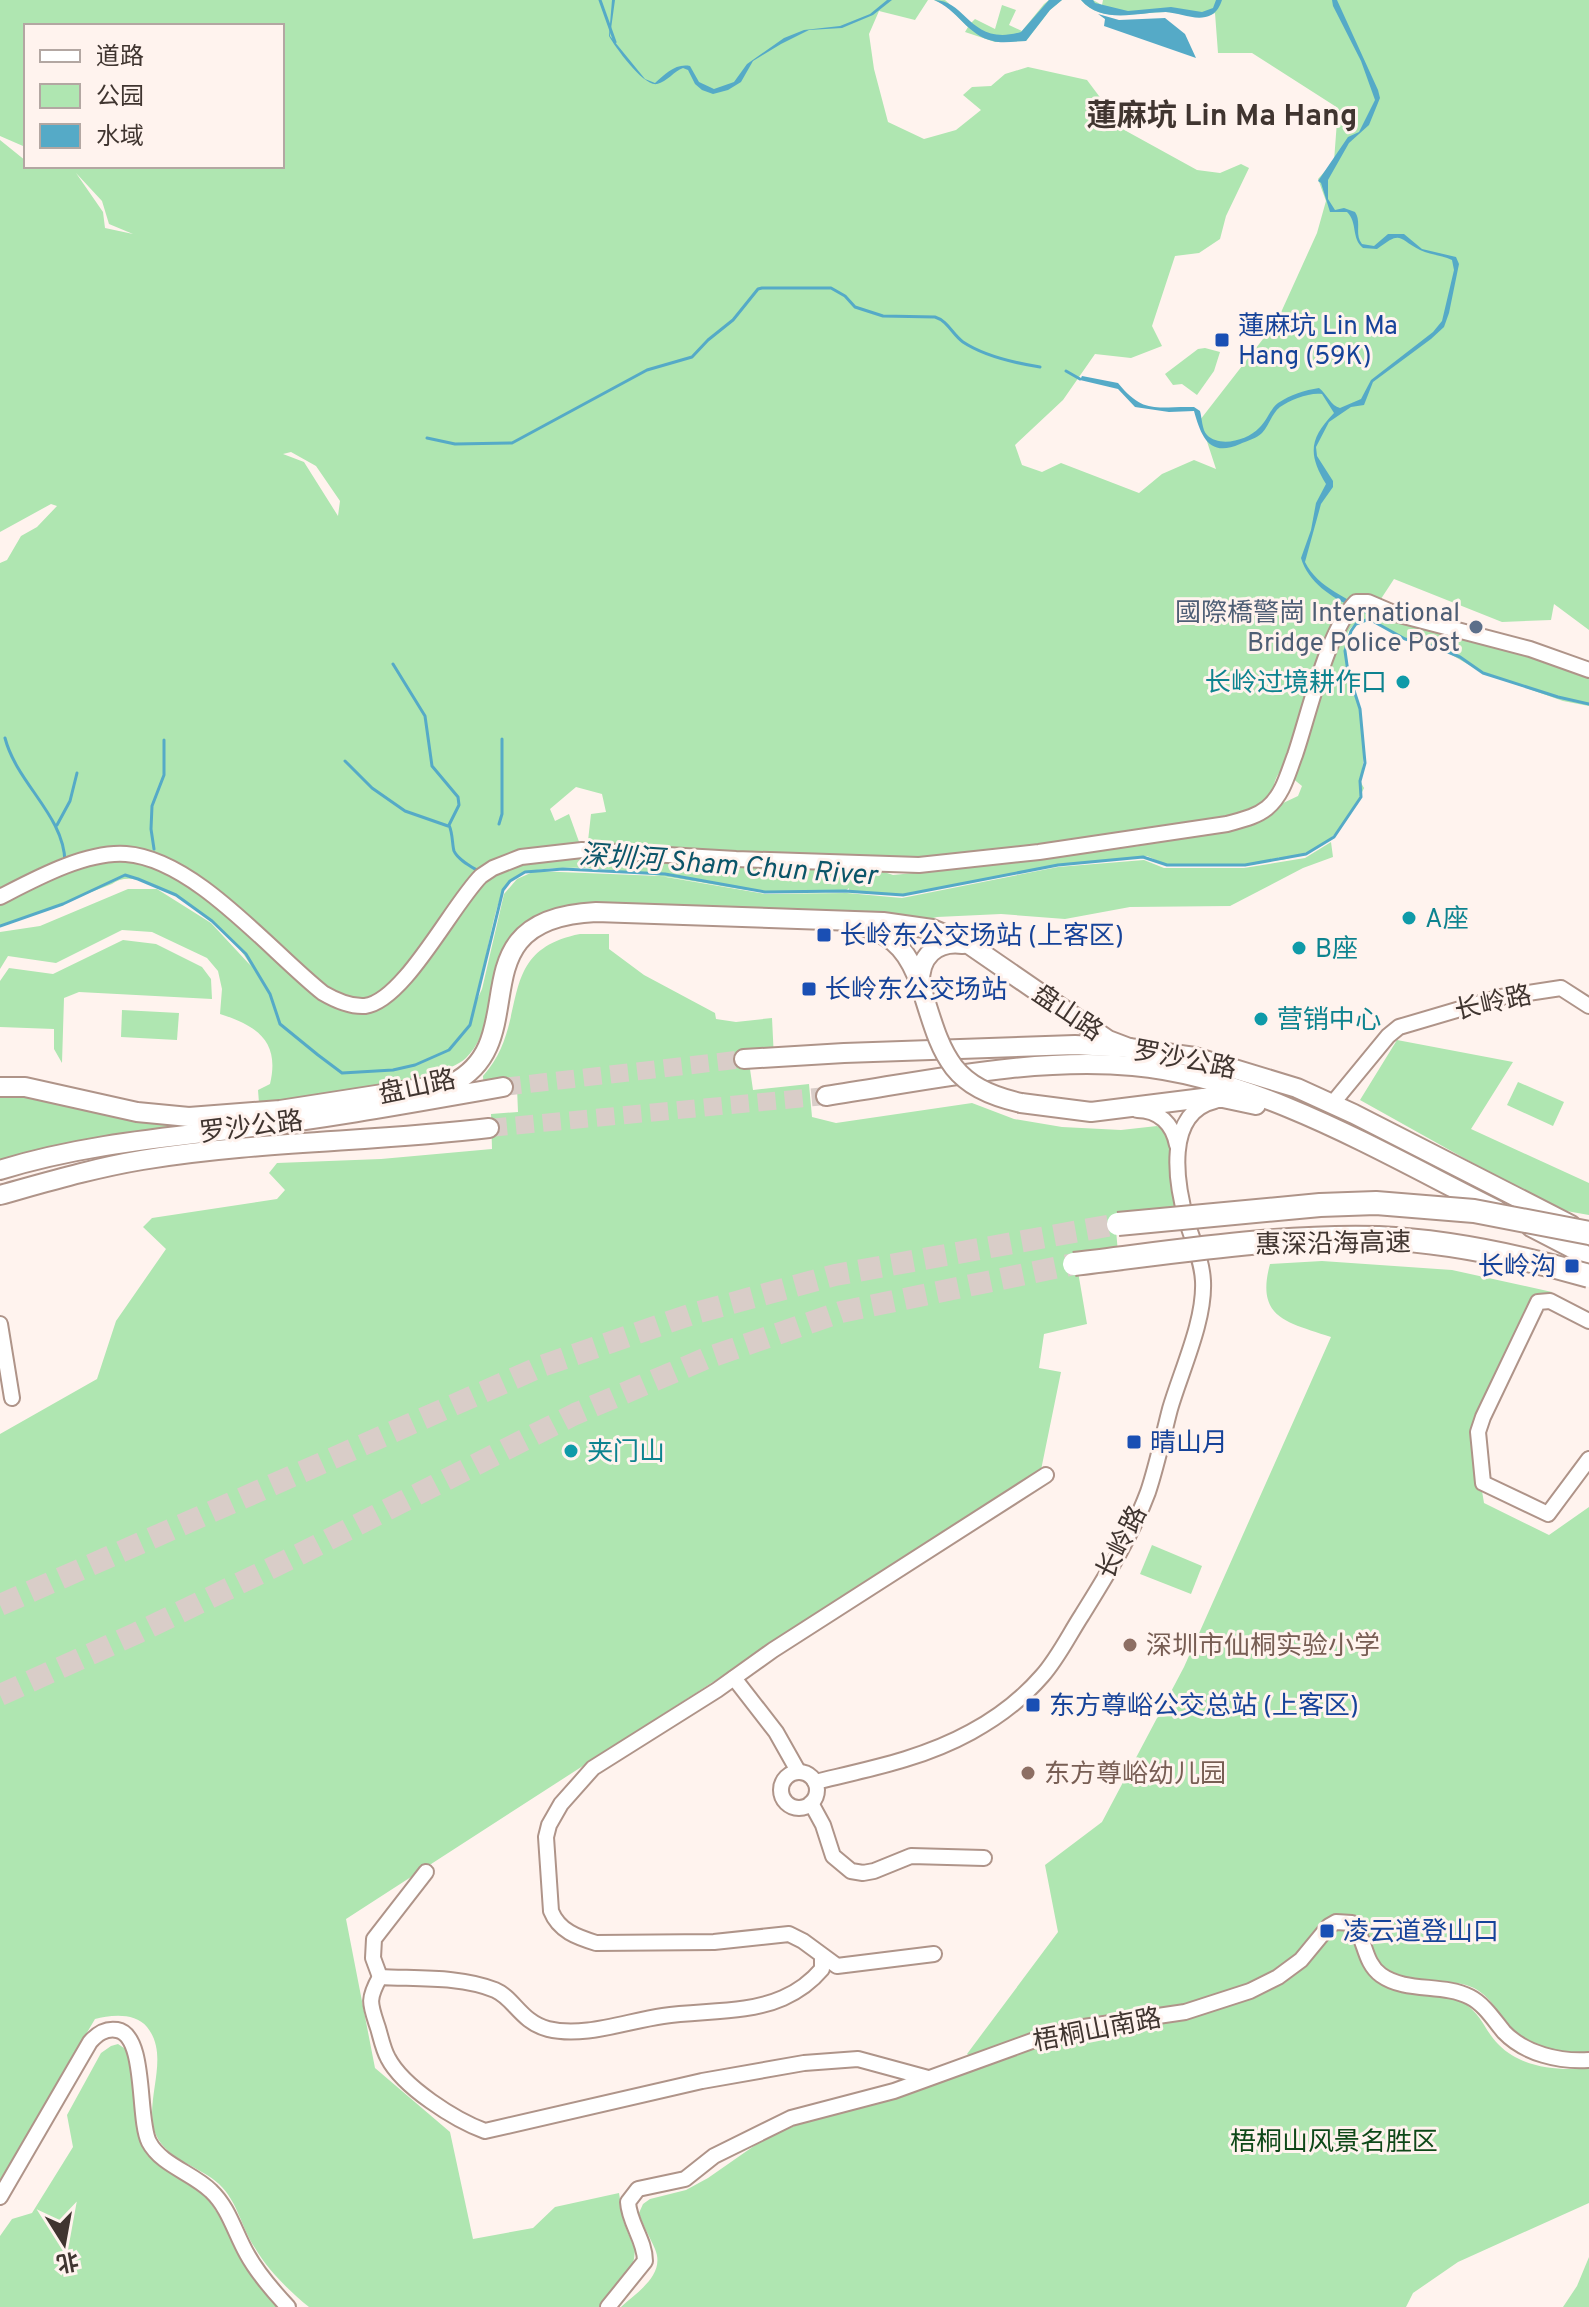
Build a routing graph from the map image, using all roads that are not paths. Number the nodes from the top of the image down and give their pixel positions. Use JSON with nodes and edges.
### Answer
{"nodes":[{"id":1,"x":1589,"y":670,"type":"edge"},
{"id":2,"x":0,"y":897,"type":"edge"},
{"id":3,"x":830,"y":919,"type":"junction"},
{"id":4,"x":970,"y":945,"type":"junction"},
{"id":5,"x":921,"y":987,"type":"junction"},
{"id":6,"x":1589,"y":1006,"type":"edge"},
{"id":7,"x":1129,"y":1048,"type":"junction"},
{"id":8,"x":744,"y":1059,"type":"tunnel mouth"},
{"id":9,"x":0,"y":1087,"type":"edge"},
{"id":10,"x":503,"y":1087,"type":"tunnel mouth"},
{"id":11,"x":826,"y":1096,"type":"tunnel mouth"},
{"id":12,"x":1231,"y":1100,"type":"junction"},
{"id":13,"x":1332,"y":1104,"type":"junction"},
{"id":14,"x":1116,"y":1110,"type":"junction"},
{"id":15,"x":1317,"y":1121,"type":"junction"},
{"id":16,"x":489,"y":1128,"type":"tunnel mouth"},
{"id":17,"x":1178,"y":1149,"type":"junction"},
{"id":18,"x":0,"y":1170,"type":"edge"},
{"id":19,"x":0,"y":1195,"type":"edge"},
{"id":20,"x":1118,"y":1224,"type":"tunnel mouth"},
{"id":21,"x":1589,"y":1233,"type":"edge"},
{"id":22,"x":1589,"y":1257,"type":"edge"},
{"id":23,"x":1074,"y":1264,"type":"tunnel mouth"},
{"id":24,"x":1589,"y":1276,"type":"edge"},
{"id":25,"x":1589,"y":1321,"type":"edge"},
{"id":26,"x":0,"y":1324,"type":"edge"},
{"id":27,"x":12,"y":1398,"type":"dead end"},
{"id":28,"x":1589,"y":1459,"type":"edge"},
{"id":29,"x":1046,"y":1475,"type":"dead end"},
{"id":30,"x":734,"y":1678,"type":"junction"},
{"id":31,"x":798,"y":1771,"type":"junction"},
{"id":32,"x":815,"y":1782,"type":"junction"},
{"id":33,"x":811,"y":1803,"type":"junction"},
{"id":34,"x":984,"y":1858,"type":"dead end"},
{"id":35,"x":426,"y":1872,"type":"dead end"},
{"id":36,"x":934,"y":1954,"type":"dead end"},
{"id":37,"x":822,"y":1957,"type":"junction"},
{"id":38,"x":380,"y":1977,"type":"junction"},
{"id":39,"x":1589,"y":2060,"type":"edge"},
{"id":40,"x":929,"y":2078,"type":"junction"},
{"id":41,"x":0,"y":2197,"type":"edge"},
{"id":42,"x":288,"y":2307,"type":"edge"},
{"id":43,"x":608,"y":2307,"type":"edge"}],
"edges":[{"from":1,"to":2,"type":"street"},
{"from":3,"to":4,"type":"main road","name":"盘山路"},
{"from":3,"to":5,"type":"main road","name":"盘山路"},
{"from":3,"to":9,"type":"main road","name":"盘山路"},
{"from":4,"to":5,"type":"main road"},
{"from":4,"to":7,"type":"main road","name":"盘山路"},
{"from":5,"to":14,"type":"main road","name":"盘山路","bridge":true},
{"from":6,"to":13,"type":"street","name":"长岭路"},
{"from":7,"to":8,"type":"main road","name":"罗沙公路"},
{"from":7,"to":13,"type":"main road","name":"罗沙公路"},
{"from":10,"to":18,"type":"main road","name":"罗沙公路"},
{"from":11,"to":15,"type":"main road","name":"罗沙公路"},
{"from":12,"to":14,"type":"main road"},
{"from":12,"to":15,"type":"main road"},
{"from":12,"to":17,"type":"street","name":"长岭路"},
{"from":13,"to":21,"type":"main road","name":"罗沙公路"},
{"from":14,"to":17,"type":"street","name":"长岭路"},
{"from":15,"to":22,"type":"main road","name":"罗沙公路"},
{"from":16,"to":19,"type":"main road","name":"罗沙公路"},
{"from":17,"to":32,"type":"street","name":"长岭路"},
{"from":20,"to":21,"type":"highway","name":"惠深沿海高速","bridge":true},
{"from":23,"to":24,"type":"highway","name":"惠深沿海高速","bridge":true},
{"from":25,"to":28,"type":"street"},
{"from":26,"to":27,"type":"street"},
{"from":29,"to":30,"type":"street"},
{"from":30,"to":31,"type":"street"},
{"from":30,"to":37,"type":"street"},
{"from":31,"to":32,"type":"street"},
{"from":31,"to":33,"type":"street"},
{"from":32,"to":33,"type":"street"},
{"from":33,"to":34,"type":"street"},
{"from":35,"to":38,"type":"street"},
{"from":36,"to":37,"type":"street"},
{"from":37,"to":38,"type":"street"},
{"from":38,"to":40,"type":"street"},
{"from":39,"to":40,"type":"street","name":"梧桐山南路"},
{"from":40,"to":43,"type":"street","name":"梧桐山南路"},
{"from":41,"to":42,"type":"street"}]}
